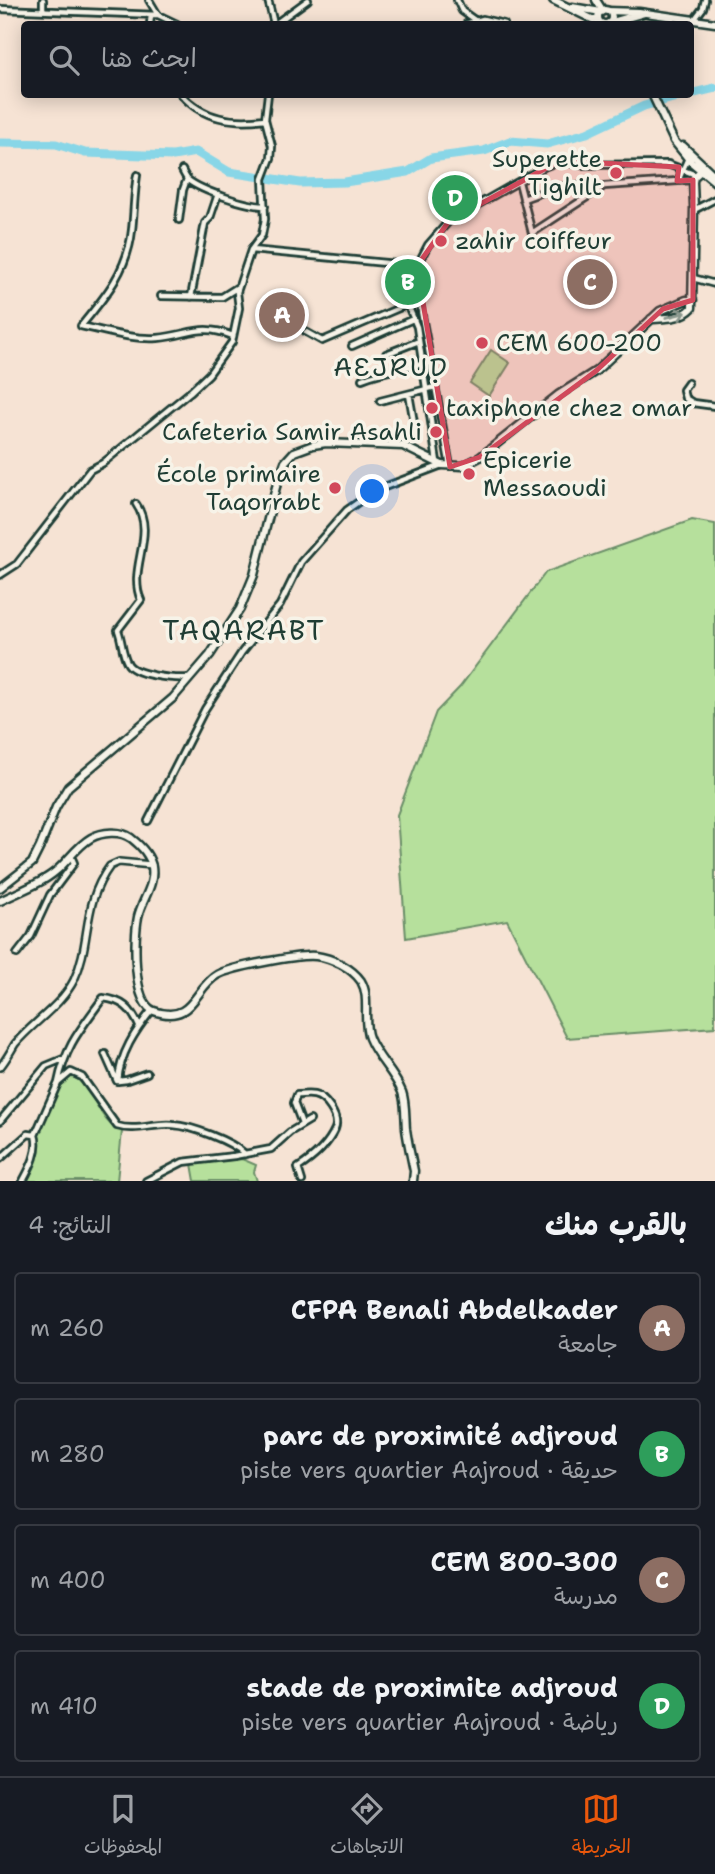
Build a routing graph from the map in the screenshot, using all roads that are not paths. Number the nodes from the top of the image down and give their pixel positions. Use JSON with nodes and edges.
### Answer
{"nodes":[{"id":1,"x":43,"y":0,"type":"edge"},
{"id":2,"x":149,"y":0,"type":"edge"},
{"id":3,"x":268,"y":0,"type":"edge"},
{"id":4,"x":308,"y":0,"type":"edge"},
{"id":5,"x":457,"y":0,"type":"edge"},
{"id":6,"x":553,"y":0,"type":"edge"},
{"id":7,"x":596,"y":0,"type":"edge"},
{"id":8,"x":705,"y":0,"type":"edge"},
{"id":9,"x":562,"y":5,"type":"junction"},
{"id":10,"x":0,"y":9,"type":"edge"},
{"id":11,"x":43,"y":10,"type":"junction"},
{"id":12,"x":604,"y":11,"type":"junction"},
{"id":13,"x":645,"y":13,"type":"junction"},
{"id":14,"x":151,"y":15,"type":"junction"},
{"id":15,"x":158,"y":15,"type":"junction"},
{"id":16,"x":694,"y":20,"type":"junction"},
{"id":17,"x":150,"y":21,"type":"edge"},
{"id":18,"x":171,"y":21,"type":"edge"},
{"id":19,"x":273,"y":21,"type":"edge"},
{"id":20,"x":278,"y":21,"type":"edge"},
{"id":21,"x":476,"y":21,"type":"joint"},
{"id":22,"x":491,"y":21,"type":"edge"},
{"id":23,"x":599,"y":21,"type":"edge"},
{"id":24,"x":604,"y":21,"type":"edge"},
{"id":25,"x":606,"y":21,"type":"edge"},
{"id":26,"x":626,"y":21,"type":"edge"},
{"id":27,"x":715,"y":23,"type":"edge"},
{"id":28,"x":185,"y":98,"type":"edge"},
{"id":29,"x":268,"y":98,"type":"edge"},
{"id":30,"x":654,"y":98,"type":"edge"},
{"id":31,"x":265,"y":119,"type":"junction"},
{"id":32,"x":666,"y":122,"type":"junction"},
{"id":33,"x":688,"y":158,"type":"junction"},
{"id":34,"x":682,"y":168,"type":"junction"},
{"id":35,"x":182,"y":170,"type":"dead end"},
{"id":36,"x":699,"y":174,"type":"junction"},
{"id":37,"x":138,"y":176,"type":"dead end"},
{"id":38,"x":715,"y":176,"type":"edge"},
{"id":39,"x":187,"y":179,"type":"junction"},
{"id":40,"x":519,"y":181,"type":"junction"},
{"id":41,"x":678,"y":181,"type":"junction"},
{"id":42,"x":715,"y":182,"type":"edge"},
{"id":43,"x":596,"y":190,"type":"junction"},
{"id":44,"x":218,"y":194,"type":"junction"},
{"id":45,"x":715,"y":199,"type":"edge"},
{"id":46,"x":522,"y":200,"type":"junction"},
{"id":47,"x":265,"y":206,"type":"junction"},
{"id":48,"x":694,"y":210,"type":"junction"},
{"id":49,"x":179,"y":220,"type":"dead end"},
{"id":50,"x":251,"y":250,"type":"junction"},
{"id":51,"x":391,"y":264,"type":"junction"},
{"id":52,"x":417,"y":266,"type":"junction"},
{"id":53,"x":693,"y":278,"type":"junction"},
{"id":54,"x":715,"y":284,"type":"edge"},
{"id":55,"x":239,"y":287,"type":"junction"},
{"id":56,"x":161,"y":296,"type":"dead end"},
{"id":57,"x":191,"y":297,"type":"junction"},
{"id":58,"x":419,"y":299,"type":"junction"},
{"id":59,"x":694,"y":300,"type":"junction"},
{"id":60,"x":406,"y":304,"type":"junction"},
{"id":61,"x":413,"y":319,"type":"junction"},
{"id":62,"x":651,"y":319,"type":"junction"},
{"id":63,"x":306,"y":332,"type":"dead end"},
{"id":64,"x":233,"y":336,"type":"junction"},
{"id":65,"x":419,"y":341,"type":"junction"},
{"id":66,"x":352,"y":346,"type":"dead end"},
{"id":67,"x":386,"y":354,"type":"dead end"},
{"id":68,"x":430,"y":362,"type":"junction"},
{"id":69,"x":422,"y":364,"type":"junction"},
{"id":70,"x":362,"y":379,"type":"dead end"},
{"id":71,"x":688,"y":383,"type":"dead end"},
{"id":72,"x":435,"y":387,"type":"junction"},
{"id":73,"x":427,"y":390,"type":"junction"},
{"id":74,"x":409,"y":394,"type":"junction"},
{"id":75,"x":380,"y":401,"type":"dead end"},
{"id":76,"x":715,"y":406,"type":"edge"},
{"id":77,"x":416,"y":434,"type":"dead end"},
{"id":78,"x":440,"y":464,"type":"junction"},
{"id":79,"x":450,"y":467,"type":"junction"},
{"id":80,"x":136,"y":504,"type":"dead end"},
{"id":81,"x":0,"y":575,"type":"edge"},
{"id":82,"x":190,"y":678,"type":"junction"},
{"id":83,"x":148,"y":821,"type":"dead end"},
{"id":84,"x":71,"y":856,"type":"junction"},
{"id":85,"x":152,"y":865,"type":"junction"},
{"id":86,"x":0,"y":887,"type":"edge"},
{"id":87,"x":0,"y":901,"type":"edge"},
{"id":88,"x":17,"y":954,"type":"dead end"},
{"id":89,"x":152,"y":1010,"type":"junction"},
{"id":90,"x":139,"y":1026,"type":"junction"},
{"id":91,"x":105,"y":1054,"type":"dead end"},
{"id":92,"x":64,"y":1059,"type":"junction"},
{"id":93,"x":0,"y":1067,"type":"edge"},
{"id":94,"x":147,"y":1073,"type":"dead end"},
{"id":95,"x":118,"y":1080,"type":"junction"},
{"id":96,"x":58,"y":1083,"type":"junction"},
{"id":97,"x":310,"y":1120,"type":"dead end"},
{"id":98,"x":0,"y":1121,"type":"edge"},
{"id":99,"x":302,"y":1124,"type":"junction"},
{"id":100,"x":35,"y":1135,"type":"junction"},
{"id":101,"x":245,"y":1154,"type":"junction"},
{"id":102,"x":0,"y":1159,"type":"edge"},
{"id":103,"x":23,"y":1181,"type":"edge"},
{"id":104,"x":146,"y":1181,"type":"edge"},
{"id":105,"x":302,"y":1181,"type":"edge"},
{"id":106,"x":413,"y":1181,"type":"edge"}],
"edges":[{"from":1,"to":11,"type":"street"},
{"from":2,"to":15,"type":"street"},
{"from":3,"to":19,"type":"street"},
{"from":4,"to":20,"type":"street"},
{"from":5,"to":21,"type":"street"},
{"from":6,"to":9,"type":"main road"},
{"from":7,"to":12,"type":"main road"},
{"from":8,"to":16,"type":"street"},
{"from":9,"to":12,"type":"main road"},
{"from":9,"to":23,"type":"main road"},
{"from":10,"to":11,"type":"street"},
{"from":11,"to":14,"type":"street"},
{"from":12,"to":13,"type":"main road"},
{"from":12,"to":24,"type":"main road"},
{"from":12,"to":25,"type":"main road"},
{"from":13,"to":16,"type":"main road"},
{"from":13,"to":26,"type":"main road"},
{"from":14,"to":15,"type":"street"},
{"from":14,"to":17,"type":"street"},
{"from":15,"to":18,"type":"street"},
{"from":16,"to":27,"type":"main road"},
{"from":21,"to":22,"type":"street"},
{"from":28,"to":31,"type":"street"},
{"from":29,"to":31,"type":"street"},
{"from":30,"to":32,"type":"main road"},
{"from":31,"to":47,"type":"street"},
{"from":32,"to":33,"type":"main road"},
{"from":32,"to":36,"type":"main road"},
{"from":33,"to":34,"type":"street"},
{"from":33,"to":36,"type":"main road"},
{"from":34,"to":36,"type":"street"},
{"from":34,"to":40,"type":"street"},
{"from":34,"to":41,"type":"street"},
{"from":35,"to":39,"type":"street"},
{"from":36,"to":38,"type":"main road"},
{"from":36,"to":41,"type":"street"},
{"from":36,"to":42,"type":"main road"},
{"from":36,"to":48,"type":"main road"},
{"from":37,"to":64,"type":"street"},
{"from":39,"to":44,"type":"street"},
{"from":39,"to":49,"type":"street"},
{"from":40,"to":46,"type":"street"},
{"from":40,"to":52,"type":"street"},
{"from":41,"to":43,"type":"street"},
{"from":43,"to":46,"type":"street"},
{"from":43,"to":46,"type":"street"},
{"from":44,"to":47,"type":"street"},
{"from":44,"to":57,"type":"street"},
{"from":45,"to":48,"type":"street"},
{"from":47,"to":50,"type":"street"},
{"from":48,"to":53,"type":"main road"},
{"from":50,"to":51,"type":"street"},
{"from":50,"to":55,"type":"street"},
{"from":51,"to":52,"type":"street"},
{"from":51,"to":60,"type":"street"},
{"from":52,"to":58,"type":"street"},
{"from":53,"to":54,"type":"street"},
{"from":53,"to":59,"type":"main road"},
{"from":55,"to":57,"type":"street"},
{"from":55,"to":64,"type":"street"},
{"from":56,"to":57,"type":"street"},
{"from":58,"to":60,"type":"street"},
{"from":58,"to":68,"type":"street"},
{"from":59,"to":62,"type":"main road"},
{"from":62,"to":59,"type":"main road","one_way":true},
{"from":60,"to":61,"type":"street"},
{"from":60,"to":63,"type":"street"},
{"from":61,"to":65,"type":"street"},
{"from":61,"to":66,"type":"street"},
{"from":62,"to":79,"type":"main road"},
{"from":64,"to":81,"type":"street"},
{"from":65,"to":67,"type":"street"},
{"from":65,"to":69,"type":"street"},
{"from":68,"to":69,"type":"street"},
{"from":68,"to":72,"type":"street"},
{"from":69,"to":70,"type":"street"},
{"from":69,"to":73,"type":"street"},
{"from":71,"to":76,"type":"street"},
{"from":72,"to":73,"type":"street"},
{"from":72,"to":79,"type":"street"},
{"from":73,"to":74,"type":"street"},
{"from":73,"to":78,"type":"street"},
{"from":74,"to":75,"type":"street"},
{"from":74,"to":77,"type":"street"},
{"from":78,"to":79,"type":"main road"},
{"from":78,"to":82,"type":"main road"},
{"from":78,"to":83,"type":"street"},
{"from":80,"to":82,"type":"street"},
{"from":82,"to":86,"type":"main road"},
{"from":84,"to":85,"type":"main road"},
{"from":84,"to":87,"type":"main road"},
{"from":84,"to":88,"type":"street"},
{"from":85,"to":89,"type":"main road"},
{"from":85,"to":93,"type":"street"},
{"from":89,"to":90,"type":"street"},
{"from":89,"to":106,"type":"main road"},
{"from":90,"to":92,"type":"street"},
{"from":90,"to":95,"type":"street"},
{"from":91,"to":95,"type":"street"},
{"from":92,"to":96,"type":"street"},
{"from":92,"to":98,"type":"street"},
{"from":94,"to":95,"type":"street"},
{"from":96,"to":100,"type":"street"},
{"from":96,"to":101,"type":"street"},
{"from":97,"to":99,"type":"street"},
{"from":99,"to":101,"type":"street"},
{"from":99,"to":105,"type":"street"},
{"from":100,"to":102,"type":"street"},
{"from":100,"to":103,"type":"street"},
{"from":101,"to":104,"type":"street"}]}
